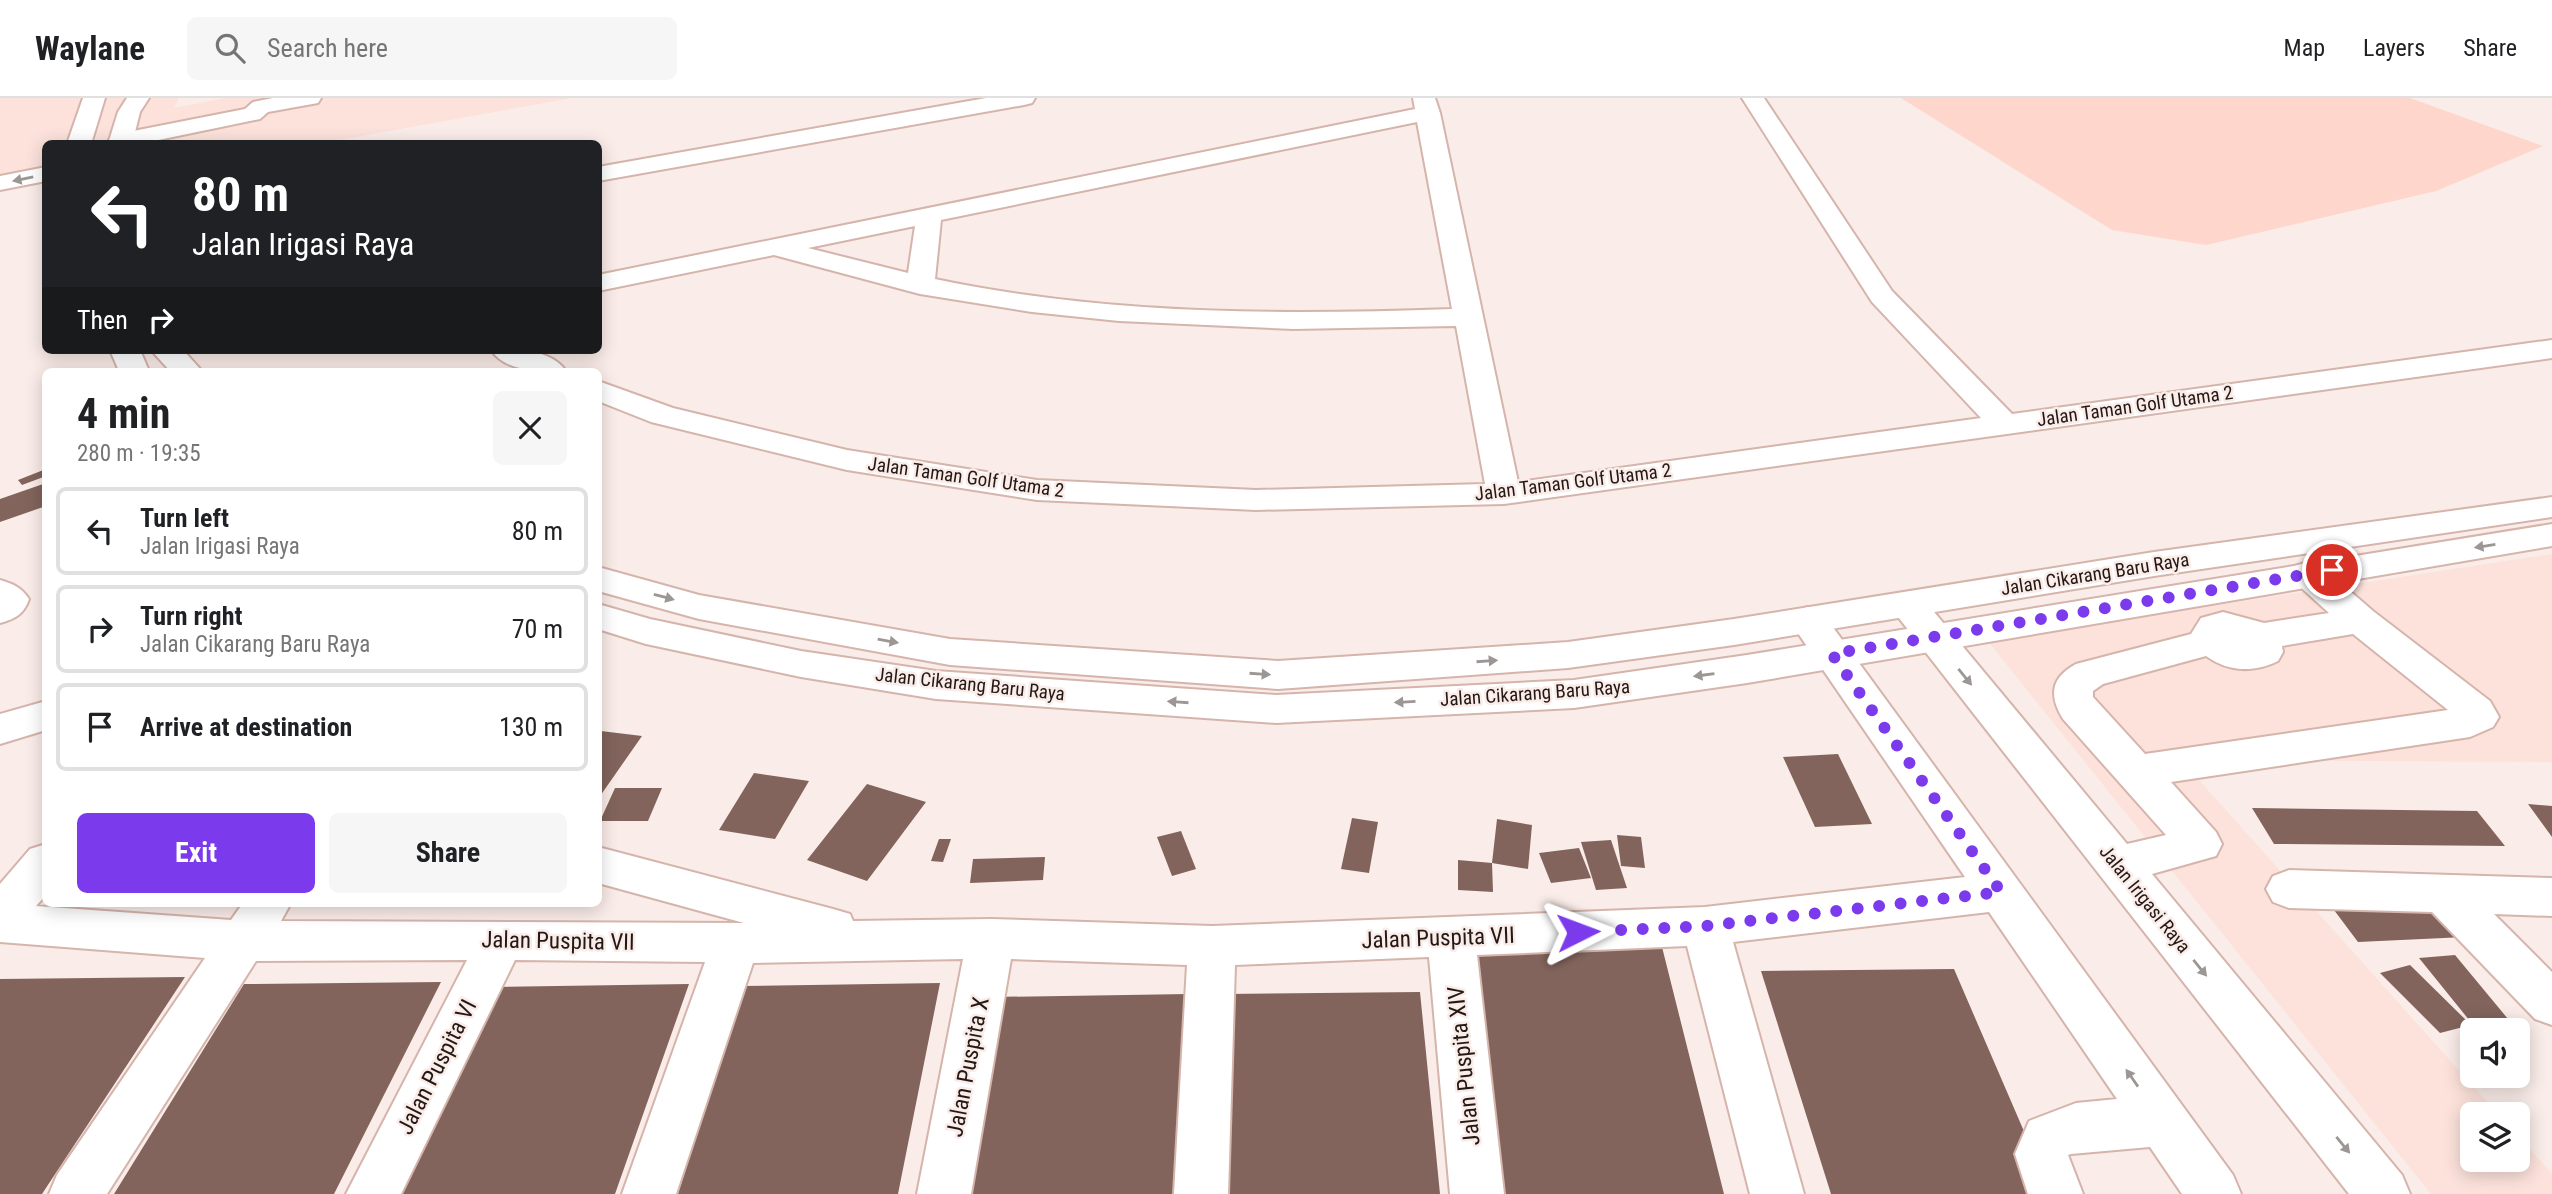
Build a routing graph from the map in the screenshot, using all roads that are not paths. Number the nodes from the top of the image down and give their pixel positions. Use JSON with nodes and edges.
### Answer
{"nodes":[{"id":1,"x":94,"y":98,"type":"edge"},
{"id":2,"x":138,"y":98,"type":"edge"},
{"id":3,"x":310,"y":98,"type":"edge"},
{"id":4,"x":327,"y":98,"type":"edge"},
{"id":5,"x":1024,"y":98,"type":"edge"},
{"id":6,"x":1753,"y":98,"type":"edge"},
{"id":7,"x":1426,"y":105,"type":"edge"},
{"id":8,"x":252,"y":119,"type":"junction"},
{"id":9,"x":80,"y":140,"type":"edge"},
{"id":10,"x":122,"y":140,"type":"edge"},
{"id":11,"x":132,"y":140,"type":"edge"},
{"id":12,"x":188,"y":140,"type":"edge"},
{"id":13,"x":602,"y":173,"type":"edge"},
{"id":14,"x":42,"y":175,"type":"edge"},
{"id":15,"x":0,"y":183,"type":"edge"},
{"id":16,"x":929,"y":215,"type":"junction"},
{"id":17,"x":774,"y":247,"type":"junction"},
{"id":18,"x":602,"y":282,"type":"edge"},
{"id":19,"x":920,"y":286,"type":"junction"},
{"id":20,"x":1469,"y":317,"type":"junction"},
{"id":21,"x":2552,"y":349,"type":"edge"},
{"id":22,"x":170,"y":354,"type":"edge"},
{"id":23,"x":515,"y":354,"type":"edge"},
{"id":24,"x":184,"y":368,"type":"edge"},
{"id":25,"x":545,"y":368,"type":"edge"},
{"id":26,"x":602,"y":392,"type":"edge"},
{"id":27,"x":2004,"y":424,"type":"junction"},
{"id":28,"x":1504,"y":494,"type":"junction"},
{"id":29,"x":2552,"y":507,"type":"edge"},
{"id":30,"x":2552,"y":535,"type":"edge"},
{"id":31,"x":2308,"y":574,"type":"junction"},
{"id":32,"x":602,"y":580,"type":"edge"},
{"id":33,"x":0,"y":592,"type":"edge"},
{"id":34,"x":0,"y":611,"type":"edge"},
{"id":35,"x":602,"y":617,"type":"edge"},
{"id":36,"x":2360,"y":620,"type":"junction"},
{"id":37,"x":1920,"y":621,"type":"junction"},
{"id":38,"x":1734,"y":632,"type":"junction"},
{"id":39,"x":1820,"y":637,"type":"junction"},
{"id":40,"x":1747,"y":669,"type":"junction"},
{"id":41,"x":42,"y":716,"type":"edge"},
{"id":42,"x":0,"y":729,"type":"edge"},
{"id":43,"x":2136,"y":771,"type":"junction"},
{"id":44,"x":2117,"y":865,"type":"junction"},
{"id":45,"x":602,"y":866,"type":"edge"},
{"id":46,"x":42,"y":867,"type":"edge"},
{"id":47,"x":2289,"y":889,"type":"dead end"},
{"id":48,"x":2001,"y":892,"type":"junction"},
{"id":49,"x":2443,"y":893,"type":"junction"},
{"id":50,"x":2552,"y":897,"type":"edge"},
{"id":51,"x":0,"y":917,"type":"edge"},
{"id":52,"x":255,"y":922,"type":"edge"},
{"id":53,"x":0,"y":923,"type":"edge"},
{"id":54,"x":1705,"y":926,"type":"junction"},
{"id":55,"x":1451,"y":938,"type":"junction"},
{"id":56,"x":873,"y":939,"type":"junction"},
{"id":57,"x":991,"y":939,"type":"junction"},
{"id":58,"x":501,"y":940,"type":"junction"},
{"id":59,"x":736,"y":943,"type":"junction"},
{"id":60,"x":1212,"y":946,"type":"junction"},
{"id":61,"x":2552,"y":1004,"type":"edge"},
{"id":62,"x":2163,"y":1122,"type":"junction"},
{"id":63,"x":76,"y":1194,"type":"edge"},
{"id":64,"x":373,"y":1194,"type":"edge"},
{"id":65,"x":649,"y":1194,"type":"edge"},
{"id":66,"x":944,"y":1194,"type":"edge"},
{"id":67,"x":1201,"y":1194,"type":"edge"},
{"id":68,"x":1477,"y":1194,"type":"edge"},
{"id":69,"x":1777,"y":1194,"type":"edge"},
{"id":70,"x":2056,"y":1194,"type":"edge"},
{"id":71,"x":2214,"y":1194,"type":"edge"},
{"id":72,"x":2383,"y":1194,"type":"edge"}],
"edges":[{"from":1,"to":9,"type":"street"},
{"from":2,"to":10,"type":"street"},
{"from":3,"to":8,"type":"street"},
{"from":4,"to":8,"type":"street"},
{"from":5,"to":13,"type":"street"},
{"from":6,"to":27,"type":"street"},
{"from":7,"to":16,"type":"street"},
{"from":7,"to":20,"type":"street"},
{"from":8,"to":11,"type":"street"},
{"from":8,"to":12,"type":"street"},
{"from":14,"to":15,"type":"street","one_way":true},
{"from":16,"to":17,"type":"street"},
{"from":16,"to":19,"type":"street"},
{"from":17,"to":18,"type":"street"},
{"from":17,"to":19,"type":"street"},
{"from":19,"to":20,"type":"street"},
{"from":20,"to":28,"type":"street"},
{"from":21,"to":27,"type":"street","name":"Jalan Taman Golf Utama 2"},
{"from":22,"to":24,"type":"street"},
{"from":23,"to":25,"type":"street"},
{"from":26,"to":28,"type":"street","name":"Jalan Taman Golf Utama 2"},
{"from":27,"to":28,"type":"street","name":"Jalan Taman Golf Utama 2"},
{"from":29,"to":37,"type":"street","name":"Jalan Cikarang Baru Raya"},
{"from":30,"to":31,"type":"street","name":"Jalan Cikarang Baru Raya","one_way":true},
{"from":31,"to":36,"type":"street"},
{"from":31,"to":37,"type":"street","name":"Jalan Cikarang Baru Raya"},
{"from":32,"to":38,"type":"street","name":"Jalan Cikarang Baru Raya","one_way":true},
{"from":33,"to":34,"type":"street"},
{"from":40,"to":35,"type":"street","name":"Jalan Cikarang Baru Raya","one_way":true},
{"from":36,"to":43,"type":"street"},
{"from":36,"to":43,"type":"street"},
{"from":37,"to":39,"type":"street","name":"Jalan Cikarang Baru Raya"},
{"from":37,"to":44,"type":"street","name":"Jalan Irigasi Raya","one_way":true},
{"from":38,"to":39,"type":"street","name":"Jalan Cikarang Baru Raya"},
{"from":38,"to":40,"type":"street"},
{"from":39,"to":40,"type":"street","name":"Jalan Cikarang Baru Raya"},
{"from":39,"to":48,"type":"street"},
{"from":41,"to":42,"type":"street"},
{"from":43,"to":44,"type":"street"},
{"from":44,"to":72,"type":"street","name":"Jalan Irigasi Raya","one_way":true},
{"from":45,"to":56,"type":"street","name":"Jalan Puspita VII"},
{"from":46,"to":51,"type":"street"},
{"from":47,"to":49,"type":"street"},
{"from":48,"to":54,"type":"street","name":"Jalan Puspita VII"},
{"from":62,"to":48,"type":"street","one_way":true},
{"from":49,"to":50,"type":"street"},
{"from":49,"to":61,"type":"street"},
{"from":52,"to":53,"type":"street","name":"Jalan Puspita VII"},
{"from":52,"to":58,"type":"street","name":"Jalan Puspita VII"},
{"from":52,"to":63,"type":"street"},
{"from":54,"to":55,"type":"street","name":"Jalan Puspita VII"},
{"from":54,"to":69,"type":"street"},
{"from":55,"to":60,"type":"street","name":"Jalan Puspita VII"},
{"from":55,"to":68,"type":"street","name":"Jalan Puspita XIV"},
{"from":56,"to":57,"type":"street","name":"Jalan Puspita VII"},
{"from":56,"to":59,"type":"street","name":"Jalan Puspita VII"},
{"from":57,"to":60,"type":"street","name":"Jalan Puspita VII"},
{"from":57,"to":66,"type":"street","name":"Jalan Puspita X"},
{"from":58,"to":59,"type":"street","name":"Jalan Puspita VII"},
{"from":58,"to":64,"type":"street","name":"Jalan Puspita VI"},
{"from":59,"to":65,"type":"street"},
{"from":60,"to":67,"type":"street"},
{"from":62,"to":70,"type":"street"},
{"from":62,"to":71,"type":"street"}]}
